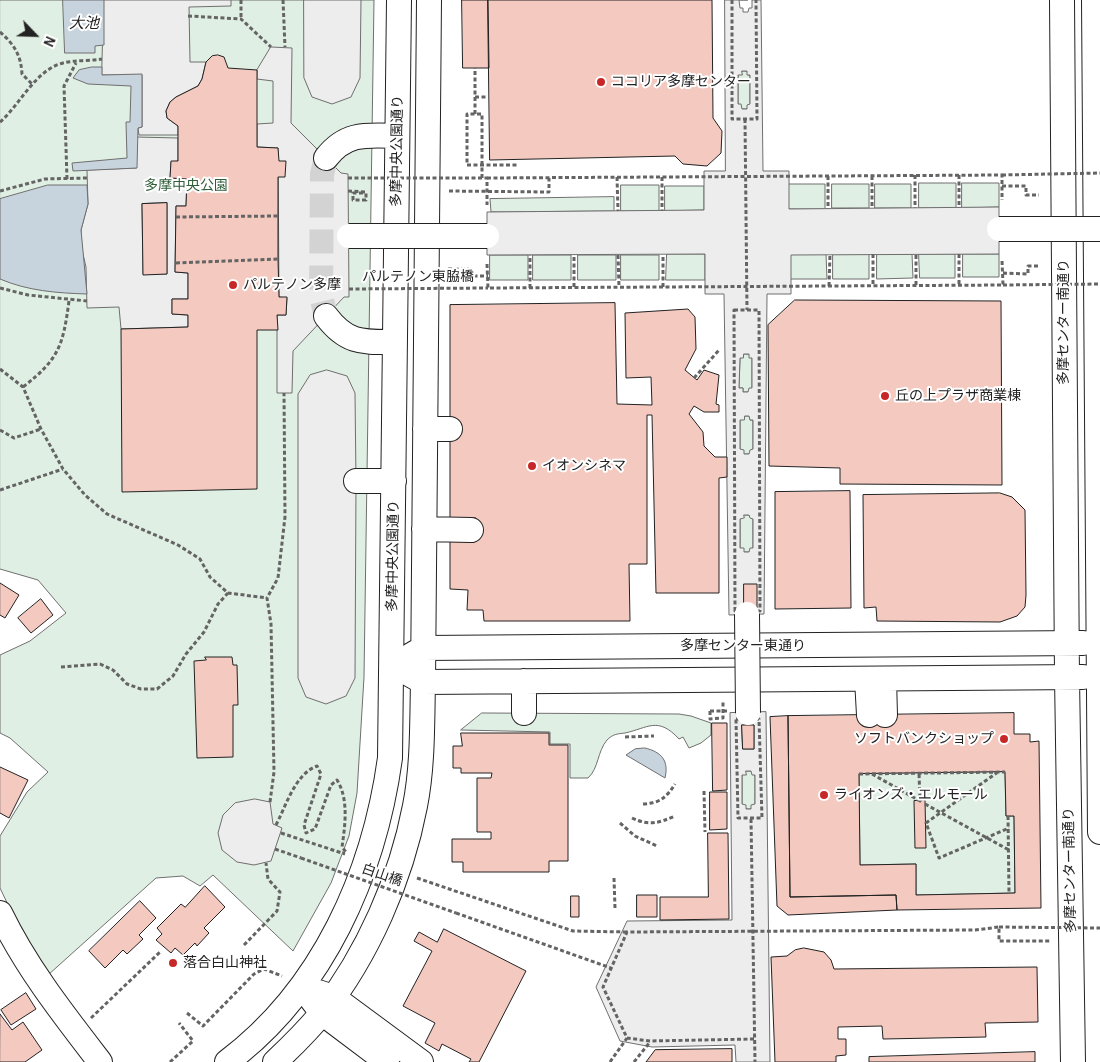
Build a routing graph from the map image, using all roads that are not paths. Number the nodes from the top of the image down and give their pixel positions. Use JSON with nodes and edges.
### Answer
{"nodes":[{"id":1,"x":399,"y":0,"type":"edge"},
{"id":2,"x":429,"y":0,"type":"edge"},
{"id":3,"x":1066,"y":2,"type":"edge"},
{"id":4,"x":1096,"y":12,"type":"edge"},
{"id":5,"x":397,"y":136,"type":"junction"},
{"id":6,"x":326,"y":158,"type":"tunnel mouth"},
{"id":7,"x":999,"y":229,"type":"dead end"},
{"id":8,"x":1100,"y":229,"type":"edge"},
{"id":9,"x":349,"y":236,"type":"dead end"},
{"id":10,"x":487,"y":236,"type":"dead end"},
{"id":11,"x":326,"y":316,"type":"tunnel mouth"},
{"id":12,"x":395,"y":342,"type":"junction"},
{"id":13,"x":425,"y":429,"type":"junction"},
{"id":14,"x":450,"y":429,"type":"dead end"},
{"id":15,"x":394,"y":480,"type":"junction"},
{"id":16,"x":356,"y":481,"type":"dead end"},
{"id":17,"x":424,"y":529,"type":"junction"},
{"id":18,"x":470,"y":530,"type":"dead end"},
{"id":19,"x":747,"y":614,"type":"dead end"},
{"id":20,"x":1067,"y":643,"type":"junction"},
{"id":21,"x":1099,"y":643,"type":"edge"},
{"id":22,"x":423,"y":648,"type":"junction"},
{"id":23,"x":392,"y":666,"type":"junction"},
{"id":24,"x":1067,"y":677,"type":"junction"},
{"id":25,"x":1099,"y":677,"type":"edge"},
{"id":26,"x":876,"y":679,"type":"junction"},
{"id":27,"x":524,"y":681,"type":"junction"},
{"id":28,"x":423,"y":682,"type":"junction"},
{"id":29,"x":737,"y":712,"type":"road end"},
{"id":30,"x":524,"y":713,"type":"dead end"},
{"id":31,"x":877,"y":715,"type":"dead end"},
{"id":32,"x":1100,"y":832,"type":"edge"},
{"id":33,"x":0,"y":913,"type":"edge"},
{"id":34,"x":293,"y":981,"type":"junction"},
{"id":35,"x":327,"y":1005,"type":"junction"},
{"id":36,"x":100,"y":1062,"type":"edge"},
{"id":37,"x":227,"y":1062,"type":"edge"},
{"id":38,"x":275,"y":1062,"type":"edge"},
{"id":39,"x":387,"y":1062,"type":"edge"},
{"id":40,"x":421,"y":1062,"type":"edge"},
{"id":41,"x":1073,"y":1062,"type":"edge"}],
"edges":[{"from":1,"to":5,"type":"street","name":"多摩中央公園通り"},
{"from":2,"to":13,"type":"street"},
{"from":3,"to":4,"type":"street"},
{"from":3,"to":20,"type":"street","name":"多摩センター南通り"},
{"from":4,"to":21,"type":"street"},
{"from":5,"to":6,"type":"street"},
{"from":5,"to":12,"type":"street","name":"多摩中央公園通り"},
{"from":7,"to":8,"type":"street","bridge":true},
{"from":9,"to":10,"type":"street","bridge":true},
{"from":11,"to":12,"type":"street"},
{"from":12,"to":15,"type":"street","name":"多摩中央公園通り"},
{"from":13,"to":14,"type":"street"},
{"from":13,"to":17,"type":"street"},
{"from":15,"to":16,"type":"street"},
{"from":15,"to":23,"type":"street","name":"多摩中央公園通り"},
{"from":17,"to":18,"type":"street"},
{"from":17,"to":22,"type":"street"},
{"from":19,"to":29,"type":"street","bridge":true},
{"from":20,"to":21,"type":"street","name":"多摩センター東通り"},
{"from":20,"to":22,"type":"street","name":"多摩センター東通り"},
{"from":20,"to":24,"type":"street","name":"多摩センター南通り"},
{"from":21,"to":25,"type":"street"},
{"from":22,"to":23,"type":"street","name":"多摩センター東通り"},
{"from":22,"to":28,"type":"street"},
{"from":23,"to":28,"type":"street"},
{"from":23,"to":34,"type":"street","name":"多摩中央公園通り"},
{"from":24,"to":25,"type":"street"},
{"from":24,"to":26,"type":"street"},
{"from":24,"to":41,"type":"street","name":"多摩センター南通り"},
{"from":25,"to":32,"type":"street"},
{"from":26,"to":27,"type":"street"},
{"from":26,"to":31,"type":"street"},
{"from":27,"to":28,"type":"street"},
{"from":27,"to":30,"type":"street"},
{"from":28,"to":35,"type":"street"},
{"from":33,"to":36,"type":"street"},
{"from":34,"to":35,"type":"street"},
{"from":34,"to":37,"type":"street","name":"多摩中央公園通り"},
{"from":35,"to":38,"type":"street"},
{"from":35,"to":39,"type":"street"},
{"from":35,"to":40,"type":"street"}]}
